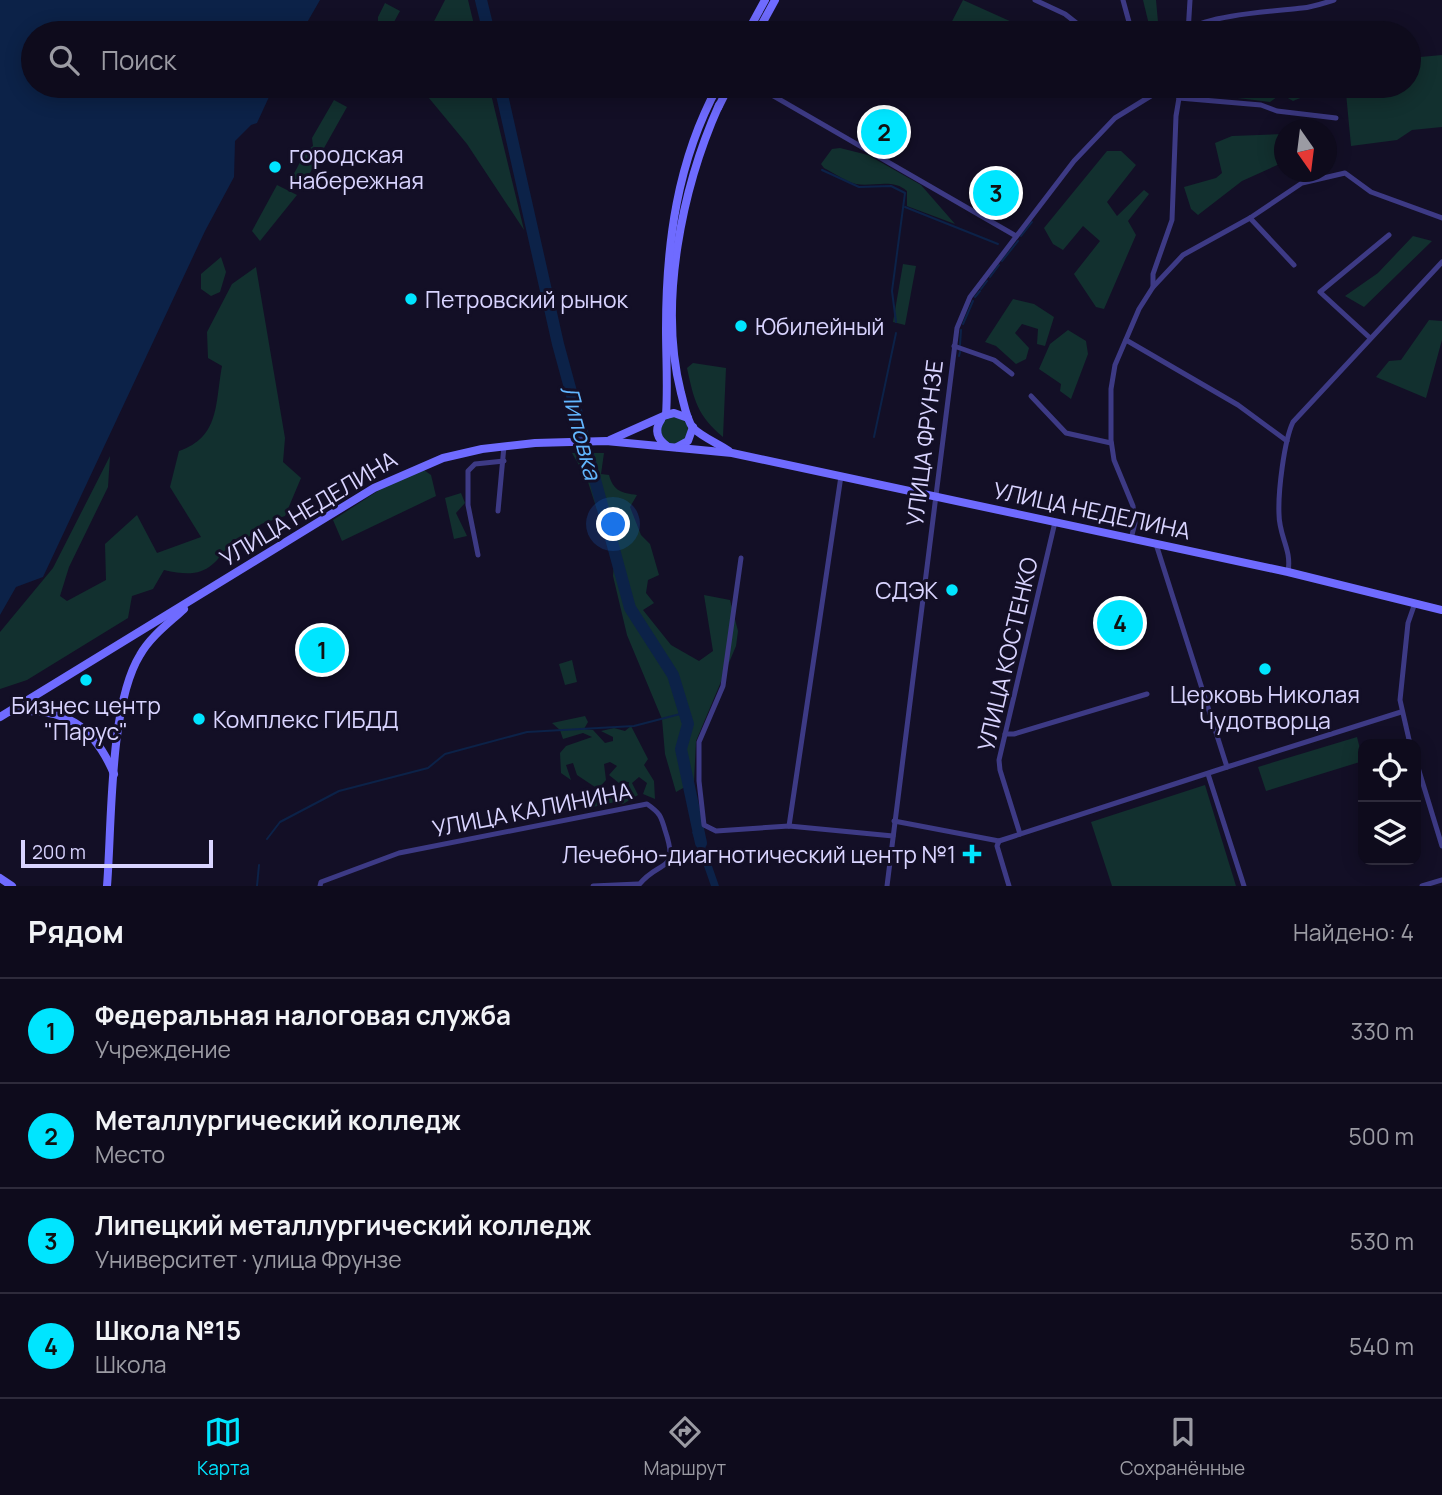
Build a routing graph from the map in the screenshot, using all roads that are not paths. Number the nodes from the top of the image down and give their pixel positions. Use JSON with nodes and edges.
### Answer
{"nodes":[{"id":1,"x":765,"y":0,"type":"edge"},
{"id":2,"x":775,"y":0,"type":"edge"},
{"id":3,"x":1035,"y":0,"type":"edge"},
{"id":4,"x":1123,"y":0,"type":"edge"},
{"id":5,"x":1191,"y":0,"type":"edge"},
{"id":6,"x":1334,"y":0,"type":"edge"},
{"id":7,"x":754,"y":21,"type":"edge"},
{"id":8,"x":764,"y":21,"type":"edge"},
{"id":9,"x":1074,"y":21,"type":"edge"},
{"id":10,"x":1129,"y":21,"type":"edge"},
{"id":11,"x":1190,"y":21,"type":"edge"},
{"id":12,"x":1212,"y":21,"type":"edge"},
{"id":13,"x":712,"y":98,"type":"edge"},
{"id":14,"x":724,"y":98,"type":"edge"},
{"id":15,"x":777,"y":98,"type":"edge"},
{"id":16,"x":1145,"y":98,"type":"edge"},
{"id":17,"x":1180,"y":98,"type":"joint"},
{"id":18,"x":1336,"y":118,"type":"dead end"},
{"id":19,"x":1442,"y":218,"type":"edge"},
{"id":20,"x":1250,"y":219,"type":"junction"},
{"id":21,"x":1389,"y":235,"type":"dead end"},
{"id":22,"x":1016,"y":236,"type":"junction"},
{"id":23,"x":1442,"y":262,"type":"edge"},
{"id":24,"x":1294,"y":265,"type":"dead end"},
{"id":25,"x":1153,"y":287,"type":"junction"},
{"id":26,"x":1369,"y":337,"type":"junction"},
{"id":27,"x":1126,"y":340,"type":"junction"},
{"id":28,"x":954,"y":346,"type":"junction"},
{"id":29,"x":1012,"y":374,"type":"dead end"},
{"id":30,"x":1031,"y":396,"type":"dead end"},
{"id":31,"x":664,"y":417,"type":"junction"},
{"id":32,"x":691,"y":423,"type":"junction"},
{"id":33,"x":607,"y":441,"type":"junction"},
{"id":34,"x":1287,"y":441,"type":"junction"},
{"id":35,"x":1111,"y":443,"type":"junction"},
{"id":36,"x":504,"y":446,"type":"junction"},
{"id":37,"x":672,"y":446,"type":"junction"},
{"id":38,"x":732,"y":453,"type":"junction"},
{"id":39,"x":504,"y":461,"type":"junction"},
{"id":40,"x":841,"y":476,"type":"junction"},
{"id":41,"x":935,"y":495,"type":"junction"},
{"id":42,"x":498,"y":510,"type":"dead end"},
{"id":43,"x":1055,"y":522,"type":"junction"},
{"id":44,"x":1131,"y":538,"type":"junction"},
{"id":45,"x":1157,"y":544,"type":"junction"},
{"id":46,"x":478,"y":555,"type":"dead end"},
{"id":47,"x":741,"y":558,"type":"dead end"},
{"id":48,"x":1288,"y":572,"type":"junction"},
{"id":49,"x":197,"y":597,"type":"junction"},
{"id":50,"x":1415,"y":603,"type":"junction"},
{"id":51,"x":1442,"y":610,"type":"edge"},
{"id":52,"x":1147,"y":694,"type":"dead end"},
{"id":53,"x":8,"y":712,"type":"junction"},
{"id":54,"x":1401,"y":712,"type":"junction"},
{"id":55,"x":0,"y":717,"type":"edge"},
{"id":56,"x":1005,"y":734,"type":"junction"},
{"id":57,"x":1409,"y":739,"type":"edge"},
{"id":58,"x":1227,"y":767,"type":"junction"},
{"id":59,"x":1208,"y":774,"type":"junction"},
{"id":60,"x":115,"y":777,"type":"junction"},
{"id":61,"x":1421,"y":777,"type":"edge"},
{"id":62,"x":894,"y":821,"type":"junction"},
{"id":63,"x":789,"y":826,"type":"junction"},
{"id":64,"x":1020,"y":834,"type":"junction"},
{"id":65,"x":893,"y":835,"type":"junction"},
{"id":66,"x":999,"y":841,"type":"junction"},
{"id":67,"x":1442,"y":845,"type":"edge"},
{"id":68,"x":109,"y":869,"type":"junction"},
{"id":69,"x":0,"y":878,"type":"edge"},
{"id":70,"x":1442,"y":880,"type":"edge"},
{"id":71,"x":320,"y":884,"type":"edge"},
{"id":72,"x":638,"y":885,"type":"edge"},
{"id":73,"x":12,"y":886,"type":"edge"},
{"id":74,"x":99,"y":886,"type":"edge"},
{"id":75,"x":107,"y":886,"type":"edge"},
{"id":76,"x":593,"y":886,"type":"edge"},
{"id":77,"x":887,"y":886,"type":"edge"},
{"id":78,"x":1009,"y":886,"type":"edge"},
{"id":79,"x":1244,"y":886,"type":"edge"},
{"id":80,"x":1422,"y":886,"type":"edge"}],
"edges":[{"from":1,"to":7,"type":"main road"},
{"from":2,"to":8,"type":"main road"},
{"from":3,"to":9,"type":"street"},
{"from":4,"to":10,"type":"street"},
{"from":5,"to":11,"type":"street"},
{"from":6,"to":12,"type":"street"},
{"from":13,"to":31,"type":"main road"},
{"from":14,"to":32,"type":"main road"},
{"from":15,"to":22,"type":"street"},
{"from":16,"to":22,"type":"street","name":"УЛИЦА ФРУНЗЕ"},
{"from":17,"to":18,"type":"street"},
{"from":17,"to":25,"type":"street"},
{"from":19,"to":20,"type":"street"},
{"from":20,"to":24,"type":"street"},
{"from":20,"to":25,"type":"street"},
{"from":21,"to":26,"type":"street"},
{"from":22,"to":28,"type":"street","name":"УЛИЦА ФРУНЗЕ"},
{"from":23,"to":26,"type":"street"},
{"from":25,"to":27,"type":"street"},
{"from":26,"to":34,"type":"street"},
{"from":27,"to":34,"type":"street"},
{"from":27,"to":35,"type":"street"},
{"from":28,"to":29,"type":"street"},
{"from":28,"to":41,"type":"street","name":"УЛИЦА ФРУНЗЕ"},
{"from":30,"to":35,"type":"street"},
{"from":31,"to":32,"type":"main road"},
{"from":31,"to":33,"type":"main road"},
{"from":31,"to":37,"type":"main road"},
{"from":32,"to":37,"type":"main road"},
{"from":32,"to":38,"type":"main road"},
{"from":33,"to":36,"type":"main road","name":"УЛИЦА НЕДЕЛИНА"},
{"from":33,"to":37,"type":"main road","name":"УЛИЦА НЕДЕЛИНА"},
{"from":34,"to":48,"type":"street"},
{"from":35,"to":44,"type":"street"},
{"from":36,"to":39,"type":"street"},
{"from":36,"to":49,"type":"main road","name":"УЛИЦА НЕДЕЛИНА"},
{"from":37,"to":38,"type":"main road","name":"УЛИЦА НЕДЕЛИНА"},
{"from":38,"to":40,"type":"main road","name":"УЛИЦА НЕДЕЛИНА"},
{"from":39,"to":42,"type":"street"},
{"from":39,"to":46,"type":"street"},
{"from":40,"to":41,"type":"main road","name":"УЛИЦА НЕДЕЛИНА"},
{"from":40,"to":63,"type":"street"},
{"from":41,"to":43,"type":"main road","name":"УЛИЦА НЕДЕЛИНА"},
{"from":41,"to":62,"type":"street","name":"УЛИЦА ФРУНЗЕ"},
{"from":43,"to":44,"type":"main road","name":"УЛИЦА НЕДЕЛИНА"},
{"from":43,"to":56,"type":"street","name":"УЛИЦА КОСТЕНКО"},
{"from":44,"to":45,"type":"main road","name":"УЛИЦА НЕДЕЛИНА"},
{"from":45,"to":48,"type":"main road","name":"УЛИЦА НЕДЕЛИНА"},
{"from":45,"to":58,"type":"street"},
{"from":47,"to":63,"type":"street"},
{"from":48,"to":50,"type":"main road","name":"УЛИЦА НЕДЕЛИНА"},
{"from":49,"to":53,"type":"main road"},
{"from":49,"to":60,"type":"main road"},
{"from":50,"to":51,"type":"main road","name":"УЛИЦА НЕДЕЛИНА"},
{"from":50,"to":54,"type":"street"},
{"from":52,"to":56,"type":"street"},
{"from":53,"to":55,"type":"main road"},
{"from":53,"to":60,"type":"main road"},
{"from":54,"to":57,"type":"street"},
{"from":54,"to":58,"type":"street"},
{"from":56,"to":64,"type":"street","name":"УЛИЦА КОСТЕНКО"},
{"from":58,"to":59,"type":"street"},
{"from":59,"to":64,"type":"street"},
{"from":59,"to":79,"type":"street"},
{"from":60,"to":68,"type":"main road"},
{"from":61,"to":67,"type":"street"},
{"from":62,"to":65,"type":"street","name":"УЛИЦА ФРУНЗЕ"},
{"from":62,"to":66,"type":"street"},
{"from":63,"to":65,"type":"street"},
{"from":64,"to":66,"type":"street"},
{"from":65,"to":77,"type":"street","name":"УЛИЦА ФРУНЗЕ"},
{"from":66,"to":78,"type":"street"},
{"from":68,"to":74,"type":"main road"},
{"from":68,"to":75,"type":"main road"},
{"from":69,"to":73,"type":"main road"},
{"from":70,"to":80,"type":"street"},
{"from":71,"to":72,"type":"street","name":"УЛИЦА КАЛИНИНА"},
{"from":72,"to":76,"type":"street"}]}
